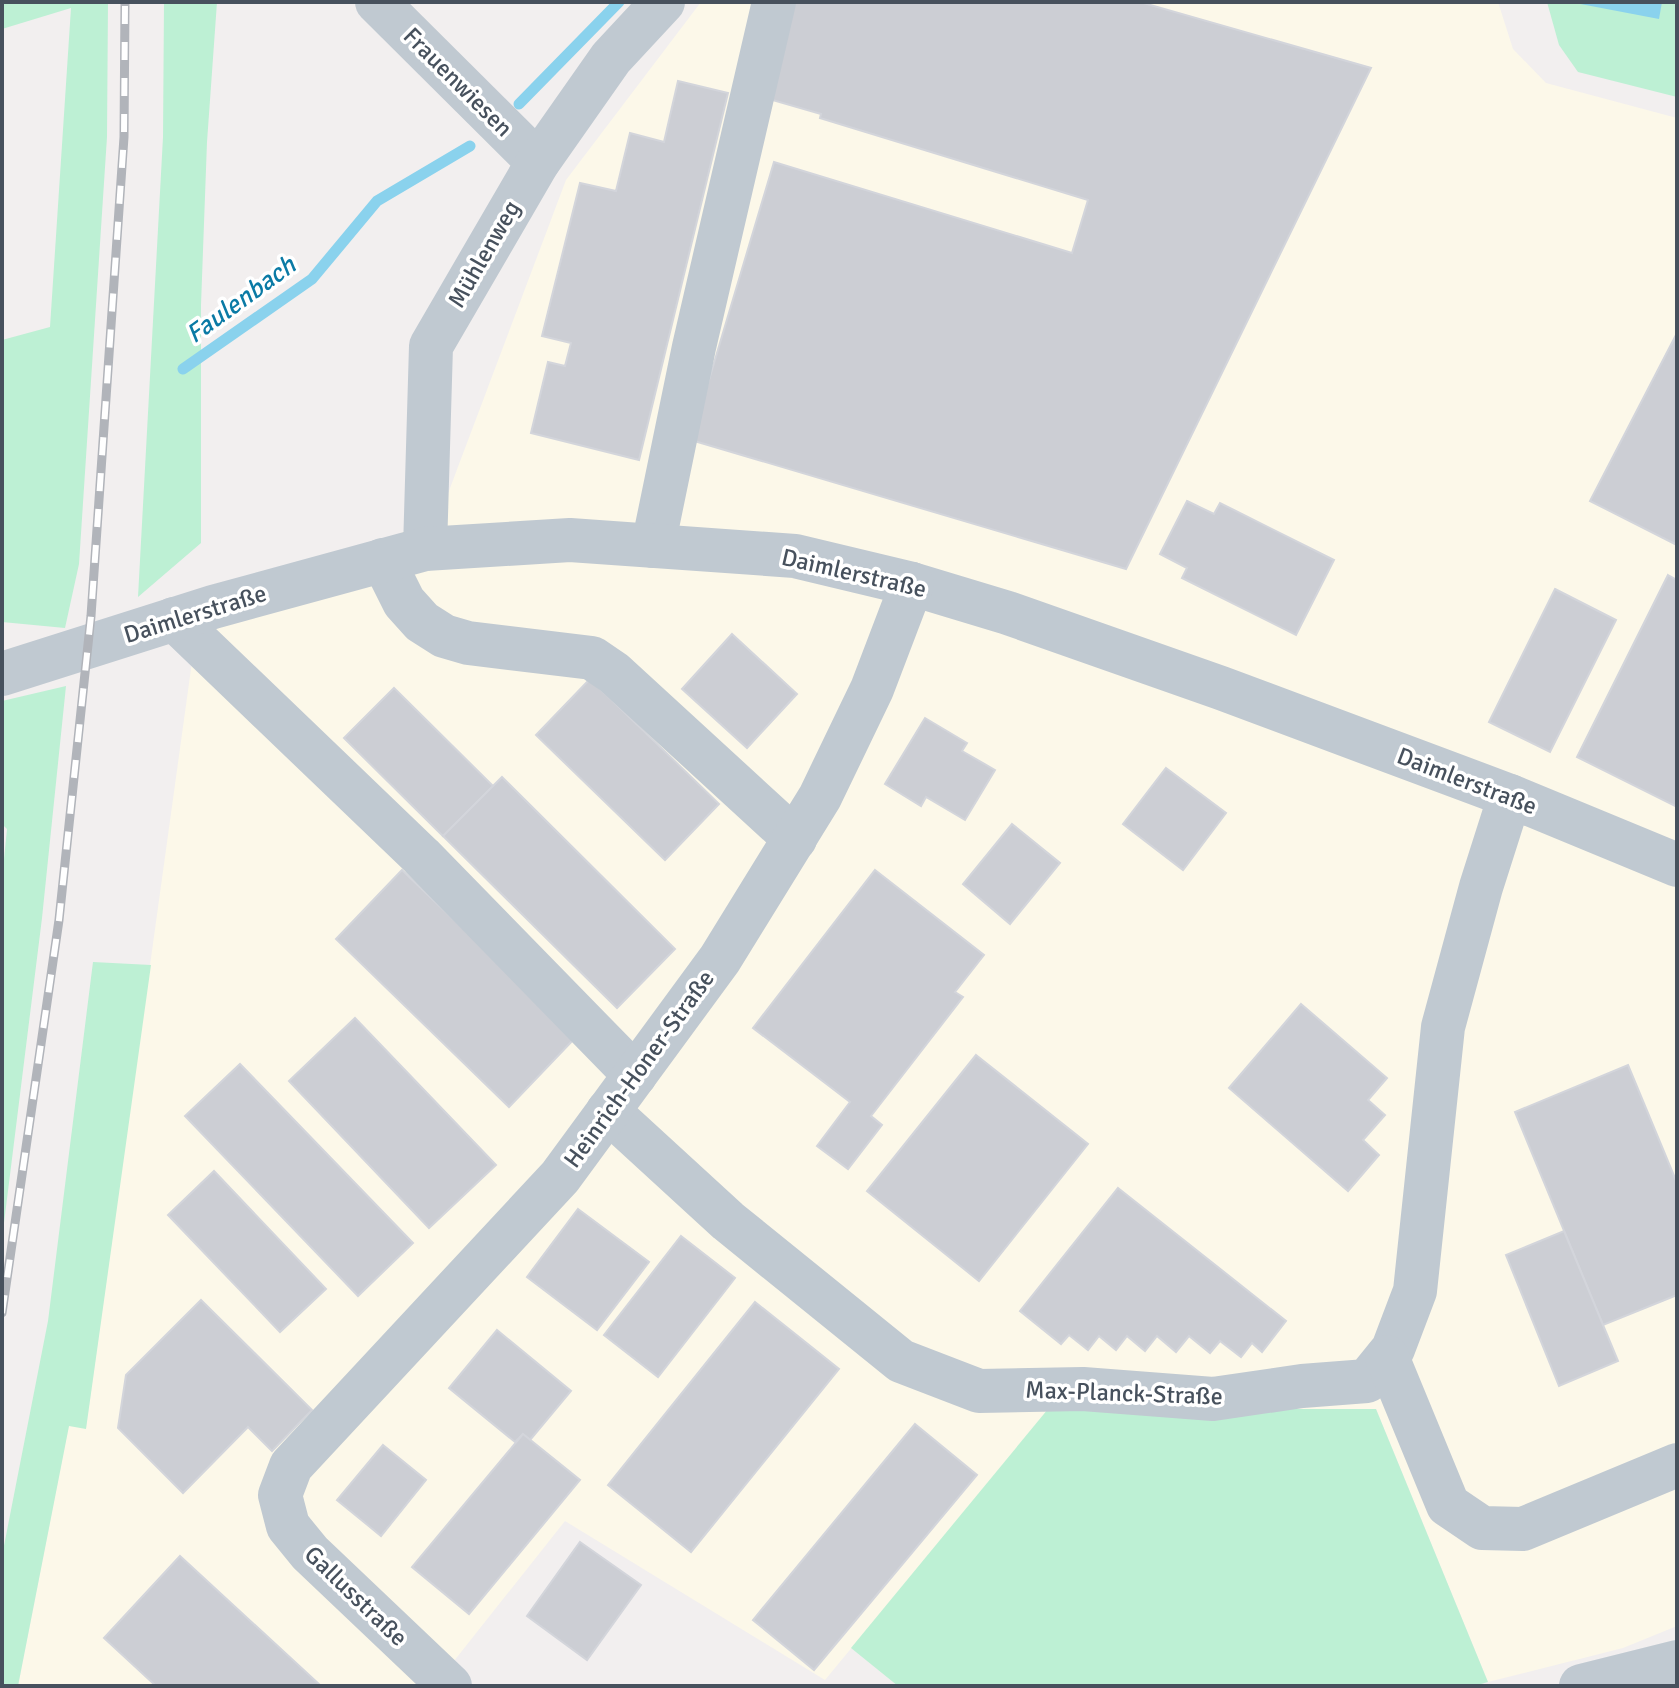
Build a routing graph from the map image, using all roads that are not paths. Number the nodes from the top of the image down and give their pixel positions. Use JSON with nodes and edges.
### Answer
{"nodes":[{"id":1,"x":377,"y":2,"type":"edge"},
{"id":2,"x":663,"y":2,"type":"edge"},
{"id":3,"x":774,"y":2,"type":"edge"},
{"id":4,"x":538,"y":162,"type":"junction"},
{"id":5,"x":653,"y":546,"type":"junction"},
{"id":6,"x":425,"y":549,"type":"junction"},
{"id":7,"x":383,"y":560,"type":"junction"},
{"id":8,"x":912,"y":584,"type":"junction"},
{"id":9,"x":174,"y":619,"type":"junction"},
{"id":10,"x":2,"y":674,"type":"edge"},
{"id":11,"x":1510,"y":796,"type":"junction"},
{"id":12,"x":795,"y":839,"type":"junction"},
{"id":13,"x":1677,"y":865,"type":"edge"},
{"id":14,"x":635,"y":1075,"type":"junction"},
{"id":15,"x":608,"y":1111,"type":"junction"},
{"id":16,"x":1387,"y":1357,"type":"junction"},
{"id":17,"x":1677,"y":1465,"type":"edge"},
{"id":18,"x":280,"y":1495,"type":"joint"},
{"id":19,"x":1677,"y":1662,"type":"edge"},
{"id":20,"x":450,"y":1686,"type":"edge"},
{"id":21,"x":1581,"y":1686,"type":"edge"}],
"edges":[{"from":1,"to":4,"type":"street","name":"Frauenwiesen"},
{"from":2,"to":4,"type":"street","name":"Mühlenweg"},
{"from":3,"to":5,"type":"street"},
{"from":4,"to":6,"type":"street","name":"Mühlenweg"},
{"from":5,"to":6,"type":"street","name":"Daimlerstraße"},
{"from":5,"to":8,"type":"street","name":"Daimlerstraße"},
{"from":6,"to":7,"type":"street","name":"Daimlerstraße"},
{"from":7,"to":9,"type":"street","name":"Daimlerstraße"},
{"from":7,"to":12,"type":"street"},
{"from":8,"to":11,"type":"street","name":"Daimlerstraße"},
{"from":8,"to":12,"type":"street","name":"Heinrich-Honer-Straße"},
{"from":9,"to":10,"type":"street","name":"Daimlerstraße"},
{"from":9,"to":14,"type":"street"},
{"from":11,"to":13,"type":"street","name":"Daimlerstraße"},
{"from":11,"to":16,"type":"street","name":"Max-Planck-Straße"},
{"from":12,"to":14,"type":"street","name":"Heinrich-Honer-Straße"},
{"from":14,"to":15,"type":"street","name":"Heinrich-Honer-Straße"},
{"from":15,"to":16,"type":"street","name":"Max-Planck-Straße"},
{"from":15,"to":18,"type":"street","name":"Heinrich-Honer-Straße"},
{"from":16,"to":17,"type":"street"},
{"from":18,"to":20,"type":"street","name":"Gallusstraße"},
{"from":19,"to":21,"type":"street"}]}
